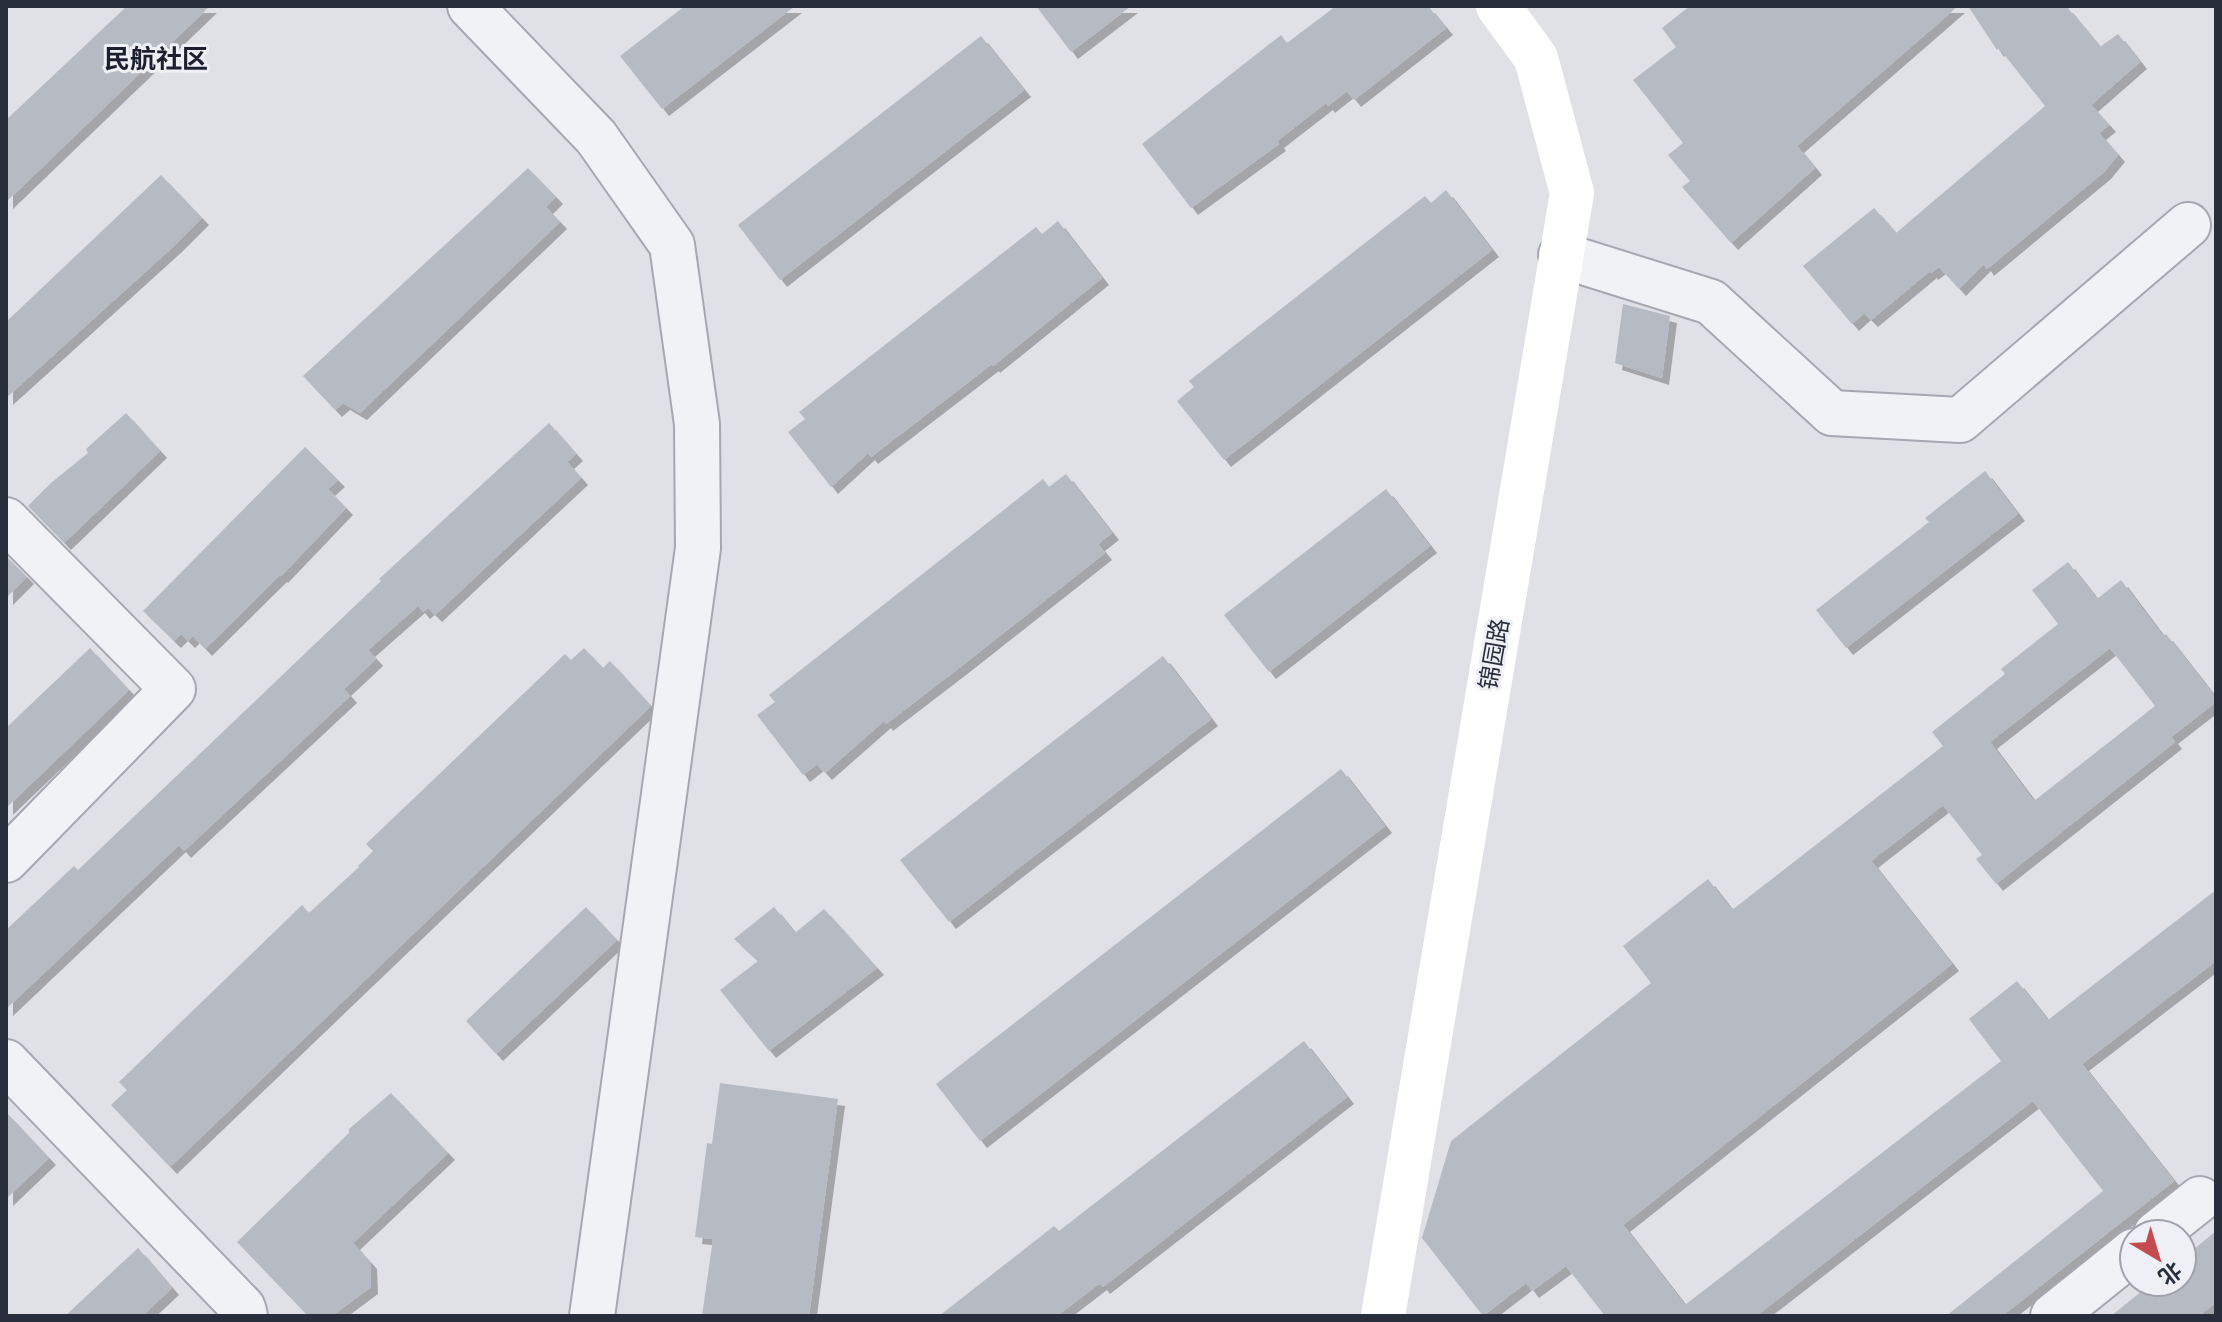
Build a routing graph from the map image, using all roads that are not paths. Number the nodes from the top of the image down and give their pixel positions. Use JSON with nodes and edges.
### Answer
{"nodes":[{"id":1,"x":470,"y":6,"type":"edge"},
{"id":2,"x":1498,"y":6,"type":"edge"},
{"id":3,"x":2188,"y":225,"type":"dead end"},
{"id":4,"x":1561,"y":255,"type":"junction"},
{"id":5,"x":6,"y":520,"type":"edge"},
{"id":6,"x":6,"y":860,"type":"edge"},
{"id":7,"x":6,"y":1062,"type":"edge"},
{"id":8,"x":2200,"y":1199,"type":"dead end"},
{"id":9,"x":2176,"y":1218,"type":"edge"},
{"id":10,"x":2118,"y":1264,"type":"edge"},
{"id":11,"x":245,"y":1316,"type":"edge"},
{"id":12,"x":592,"y":1316,"type":"edge"},
{"id":13,"x":1383,"y":1316,"type":"edge"},
{"id":14,"x":2053,"y":1316,"type":"edge"}],
"edges":[{"from":1,"to":12,"type":"street"},
{"from":2,"to":4,"type":"street","name":"锦园路"},
{"from":3,"to":4,"type":"street"},
{"from":4,"to":13,"type":"street","name":"锦园路"},
{"from":5,"to":6,"type":"street"},
{"from":7,"to":11,"type":"street"},
{"from":8,"to":9,"type":"street"},
{"from":10,"to":14,"type":"street"}]}
